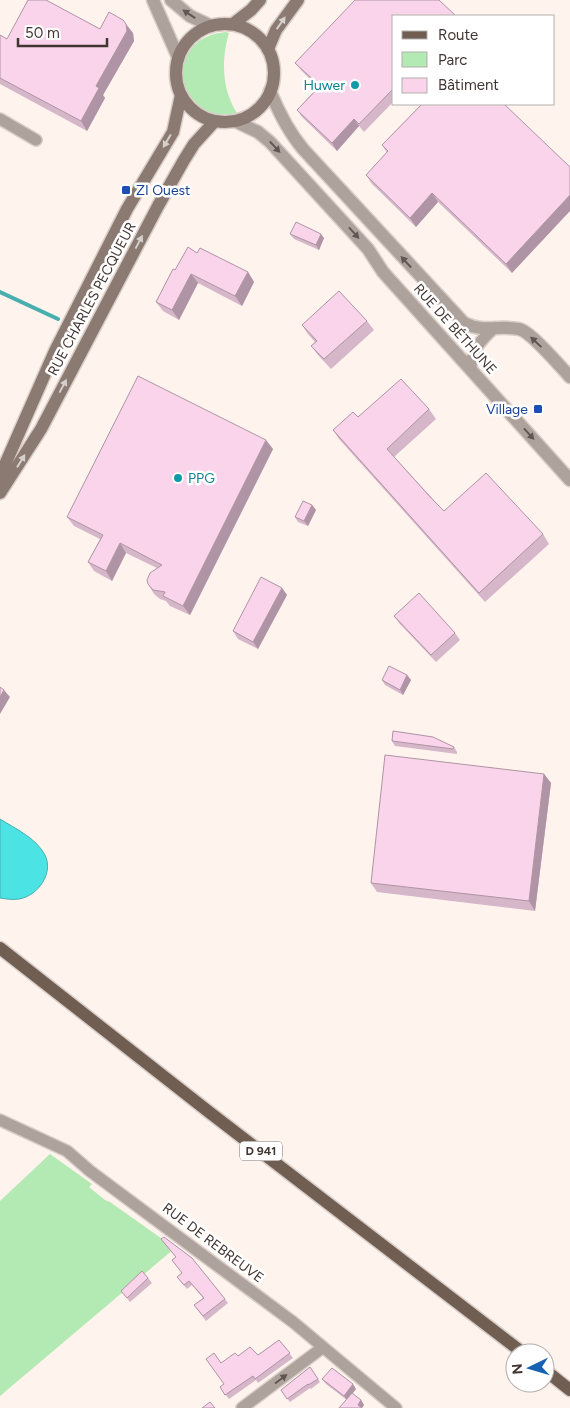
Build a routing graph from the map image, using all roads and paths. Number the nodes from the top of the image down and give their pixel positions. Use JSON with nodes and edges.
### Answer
{"nodes":[{"id":1,"x":153,"y":0,"type":"edge"},
{"id":2,"x":171,"y":0,"type":"edge"},
{"id":3,"x":260,"y":0,"type":"edge"},
{"id":4,"x":298,"y":0,"type":"edge"},
{"id":5,"x":233,"y":24,"type":"junction"},
{"id":6,"x":209,"y":25,"type":"junction"},
{"id":7,"x":268,"y":49,"type":"junction"},
{"id":8,"x":178,"y":57,"type":"junction"},
{"id":9,"x":270,"y":91,"type":"junction"},
{"id":10,"x":181,"y":95,"type":"junction"},
{"id":11,"x":0,"y":119,"type":"edge"},
{"id":12,"x":215,"y":121,"type":"junction"},
{"id":13,"x":235,"y":121,"type":"junction"},
{"id":14,"x":36,"y":140,"type":"dead end"},
{"id":15,"x":493,"y":329,"type":"junction"},
{"id":16,"x":471,"y":369,"type":"junction"},
{"id":17,"x":570,"y":377,"type":"edge"},
{"id":18,"x":0,"y":476,"type":"edge"},
{"id":19,"x":570,"y":480,"type":"edge"},
{"id":20,"x":0,"y":492,"type":"edge"},
{"id":21,"x":0,"y":948,"type":"edge"},
{"id":22,"x":0,"y":1120,"type":"edge"},
{"id":23,"x":510,"y":1343,"type":"edge"},
{"id":24,"x":322,"y":1348,"type":"junction"},
{"id":25,"x":555,"y":1378,"type":"edge"},
{"id":26,"x":570,"y":1390,"type":"edge"},
{"id":27,"x":242,"y":1408,"type":"edge"},
{"id":28,"x":396,"y":1408,"type":"edge"}],
"edges":[{"from":1,"to":8,"type":"street"},
{"from":6,"to":2,"type":"street","one_way":true},
{"from":3,"to":5,"type":"main road"},
{"from":7,"to":4,"type":"main road","one_way":true},
{"from":5,"to":6,"type":"main road"},
{"from":5,"to":7,"type":"main road"},
{"from":6,"to":8,"type":"main road"},
{"from":7,"to":9,"type":"main road"},
{"from":8,"to":10,"type":"main road"},
{"from":9,"to":13,"type":"main road"},
{"from":15,"to":9,"type":"street","name":"RUE DE BÉTHUNE","one_way":true},
{"from":10,"to":12,"type":"main road"},
{"from":10,"to":18,"type":"main road","name":"RUE CHARLES PECQUEUR","one_way":true},
{"from":11,"to":14,"type":"street"},
{"from":12,"to":13,"type":"main road"},
{"from":20,"to":12,"type":"main road","name":"RUE CHARLES PECQUEUR","one_way":true},
{"from":13,"to":16,"type":"street","name":"RUE DE BÉTHUNE","one_way":true},
{"from":15,"to":16,"type":"street"},
{"from":17,"to":15,"type":"street","name":"RUE DE BÉTHUNE","one_way":true},
{"from":16,"to":19,"type":"street","name":"RUE DE BÉTHUNE","one_way":true},
{"from":21,"to":23,"type":"main road","number":"D 941"},
{"from":22,"to":24,"type":"street","name":"RUE DE REBREUVE"},
{"from":27,"to":24,"type":"street","one_way":true},
{"from":24,"to":28,"type":"street","name":"RUE DE REBREUVE"},
{"from":25,"to":26,"type":"main road"}]}
